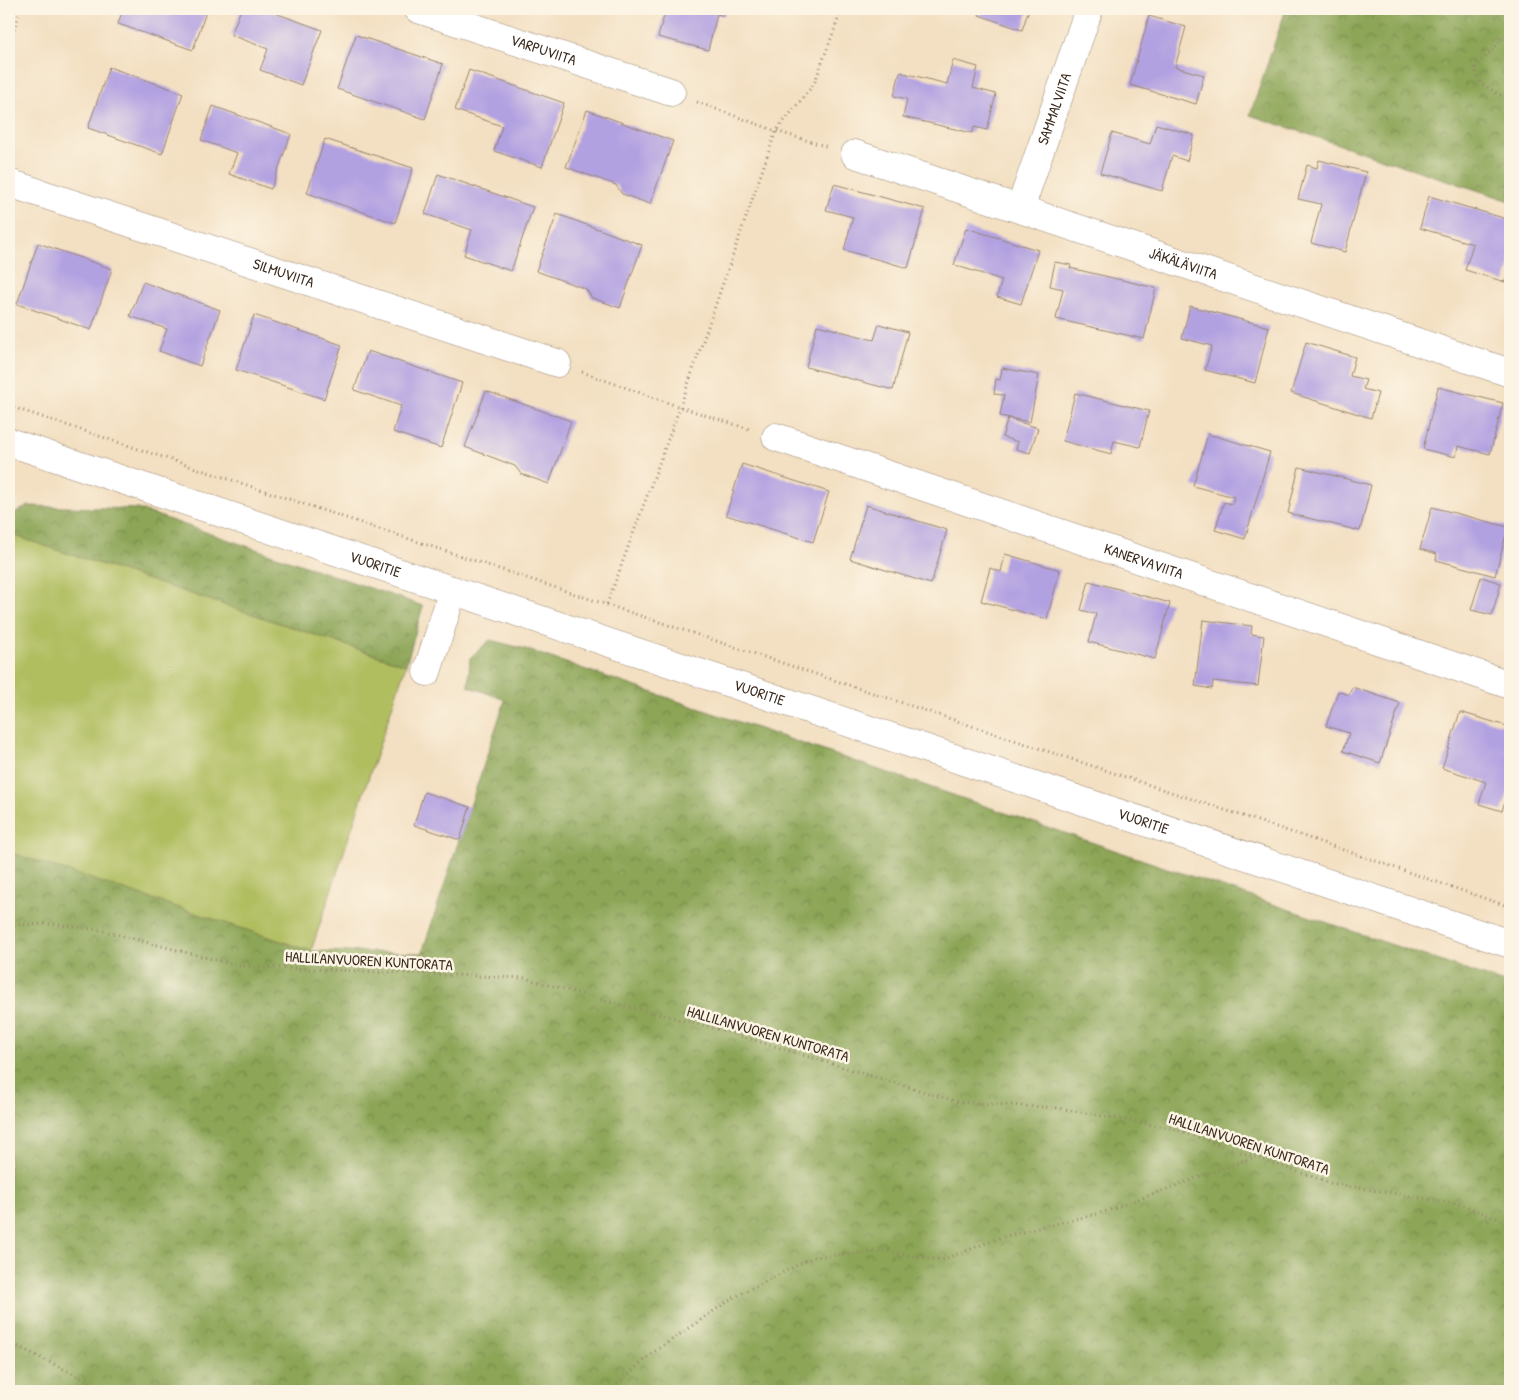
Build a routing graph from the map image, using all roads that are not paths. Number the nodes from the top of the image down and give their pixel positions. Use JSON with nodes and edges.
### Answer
{"nodes":[{"id":1,"x":418,"y":9,"type":"edge"},
{"id":2,"x":1088,"y":9,"type":"edge"},
{"id":3,"x":670,"y":92,"type":"road end"},
{"id":4,"x":856,"y":154,"type":"road end"},
{"id":5,"x":9,"y":182,"type":"edge"},
{"id":6,"x":1020,"y":209,"type":"junction"},
{"id":7,"x":557,"y":363,"type":"road end"},
{"id":8,"x":1510,"y":373,"type":"edge"},
{"id":9,"x":776,"y":437,"type":"road end"},
{"id":10,"x":9,"y":442,"type":"edge"},
{"id":11,"x":453,"y":590,"type":"junction"},
{"id":12,"x":427,"y":672,"type":"dead end"},
{"id":13,"x":1510,"y":685,"type":"edge"},
{"id":14,"x":1510,"y":944,"type":"edge"}],
"edges":[{"from":1,"to":3,"type":"street","name":"VARPUVIITA"},
{"from":2,"to":6,"type":"street","name":"SAMMALVIITA"},
{"from":4,"to":6,"type":"street","name":"JÄKÄLÄVIITA"},
{"from":5,"to":7,"type":"street","name":"SILMUVIITA"},
{"from":6,"to":8,"type":"street","name":"JÄKÄLÄVIITA"},
{"from":9,"to":13,"type":"street","name":"KANERVAVIITA"},
{"from":10,"to":11,"type":"street","name":"VUORITIE"},
{"from":11,"to":12,"type":"street"},
{"from":11,"to":14,"type":"street","name":"VUORITIE"}]}
